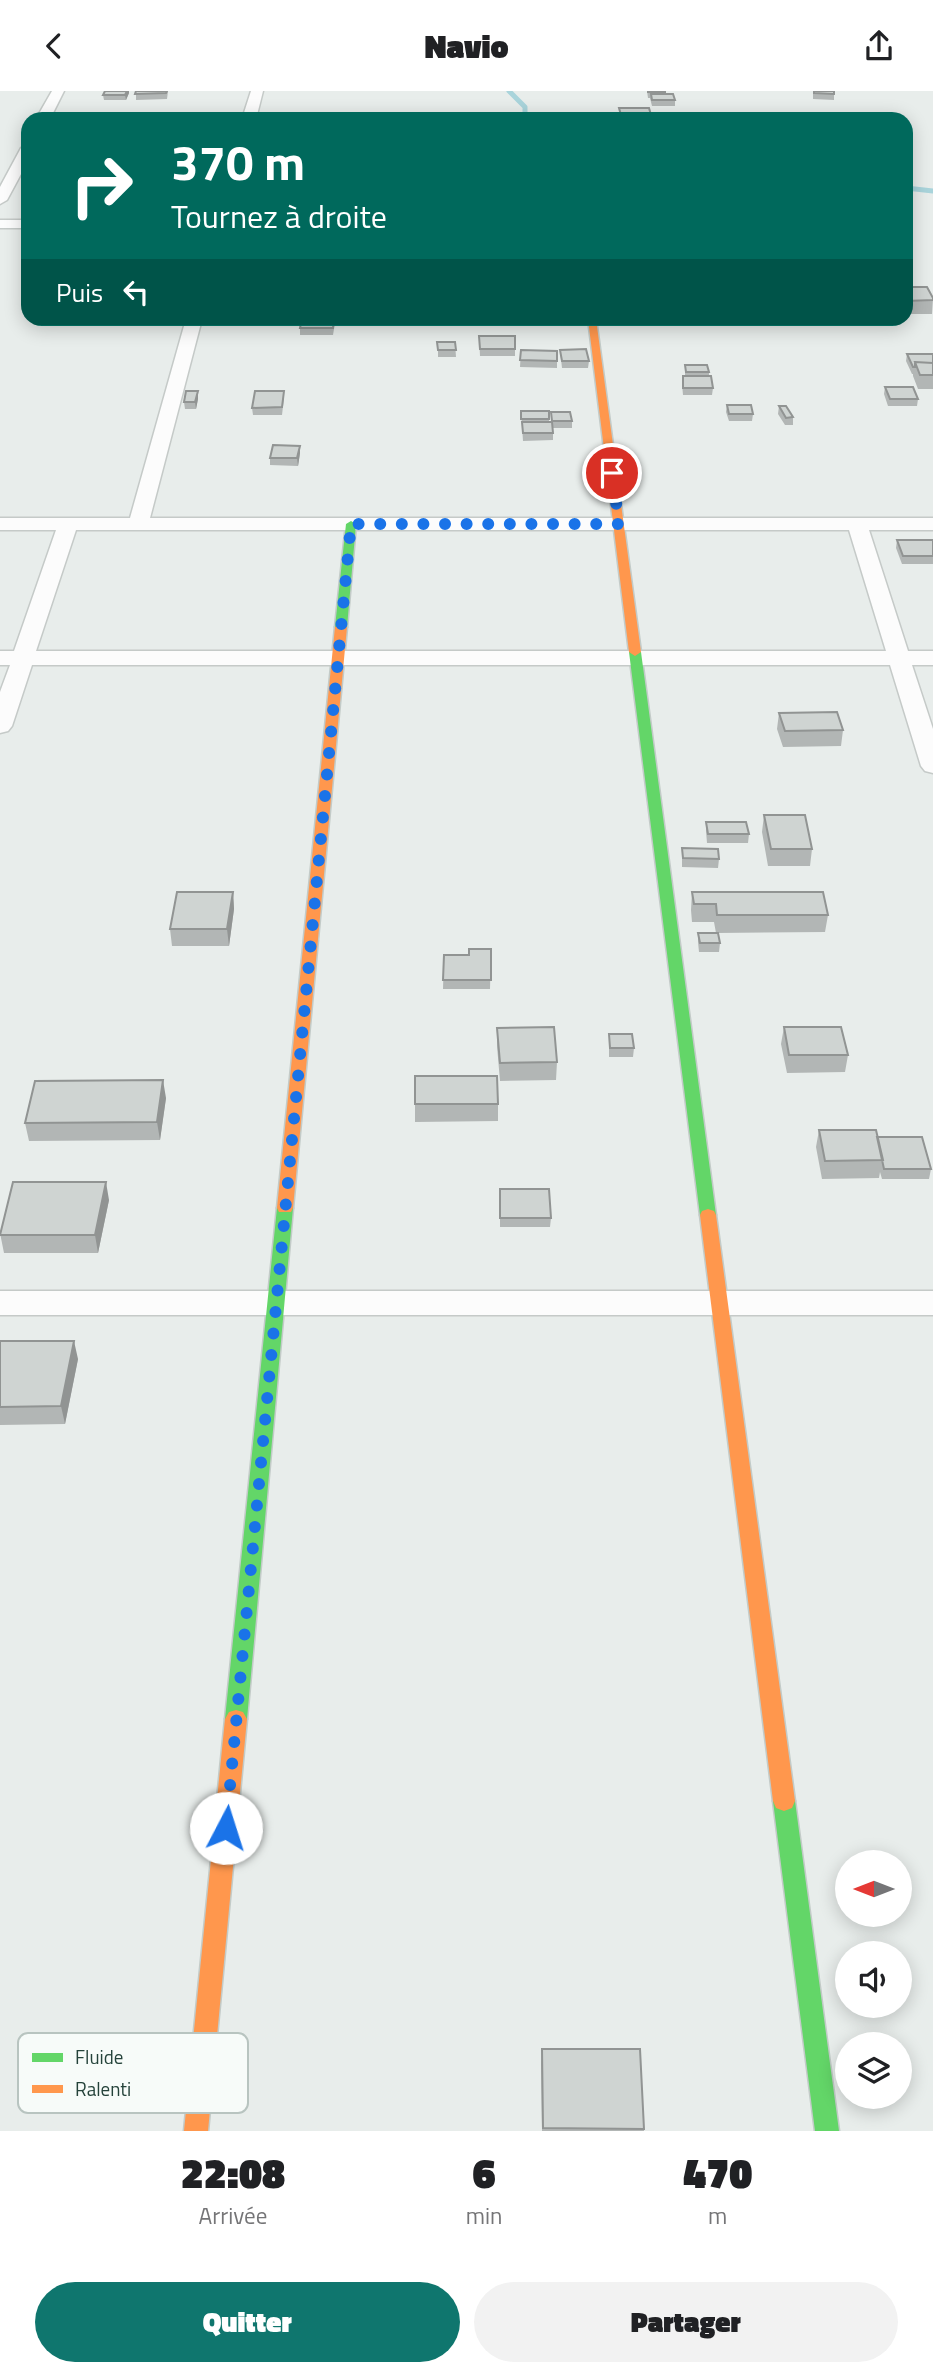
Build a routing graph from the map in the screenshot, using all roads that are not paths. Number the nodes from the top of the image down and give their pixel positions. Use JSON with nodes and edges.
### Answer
{"nodes":[{"id":1,"x":58,"y":91,"type":"edge"},
{"id":2,"x":257,"y":91,"type":"edge"},
{"id":3,"x":47,"y":112,"type":"edge"},
{"id":4,"x":251,"y":112,"type":"edge"},
{"id":5,"x":21,"y":161,"type":"edge"},
{"id":6,"x":0,"y":200,"type":"edge"},
{"id":7,"x":0,"y":224,"type":"edge"},
{"id":8,"x":21,"y":224,"type":"edge"},
{"id":9,"x":192,"y":326,"type":"edge"},
{"id":10,"x":593,"y":326,"type":"edge"},
{"id":11,"x":0,"y":524,"type":"edge"},
{"id":12,"x":68,"y":524,"type":"junction"},
{"id":13,"x":138,"y":524,"type":"junction"},
{"id":14,"x":351,"y":524,"type":"junction"},
{"id":15,"x":619,"y":524,"type":"junction"},
{"id":16,"x":857,"y":524,"type":"junction"},
{"id":17,"x":933,"y":524,"type":"edge"},
{"id":18,"x":0,"y":658,"type":"edge"},
{"id":19,"x":23,"y":658,"type":"junction"},
{"id":20,"x":338,"y":658,"type":"junction"},
{"id":21,"x":636,"y":658,"type":"junction"},
{"id":22,"x":899,"y":658,"type":"junction"},
{"id":23,"x":933,"y":658,"type":"edge"},
{"id":24,"x":0,"y":726,"type":"edge"},
{"id":25,"x":933,"y":766,"type":"edge"},
{"id":26,"x":0,"y":1303,"type":"edge"},
{"id":27,"x":276,"y":1303,"type":"junction"},
{"id":28,"x":720,"y":1303,"type":"junction"},
{"id":29,"x":933,"y":1303,"type":"edge"},
{"id":30,"x":205,"y":2033,"type":"edge"},
{"id":31,"x":198,"y":2113,"type":"edge"},
{"id":32,"x":196,"y":2131,"type":"edge"},
{"id":33,"x":827,"y":2131,"type":"edge"}],
"edges":[{"from":1,"to":3,"type":"street"},
{"from":2,"to":4,"type":"street"},
{"from":5,"to":6,"type":"street"},
{"from":7,"to":8,"type":"street"},
{"from":9,"to":13,"type":"street"},
{"from":10,"to":15,"type":"street"},
{"from":11,"to":12,"type":"street"},
{"from":12,"to":13,"type":"street"},
{"from":12,"to":19,"type":"street"},
{"from":13,"to":14,"type":"street"},
{"from":14,"to":15,"type":"street"},
{"from":14,"to":20,"type":"street"},
{"from":15,"to":16,"type":"street"},
{"from":15,"to":21,"type":"street"},
{"from":16,"to":17,"type":"street"},
{"from":16,"to":22,"type":"street"},
{"from":18,"to":19,"type":"street"},
{"from":19,"to":20,"type":"street"},
{"from":19,"to":24,"type":"street"},
{"from":20,"to":21,"type":"street"},
{"from":20,"to":27,"type":"street"},
{"from":21,"to":22,"type":"street"},
{"from":21,"to":28,"type":"street"},
{"from":22,"to":23,"type":"street"},
{"from":22,"to":25,"type":"street"},
{"from":26,"to":27,"type":"street"},
{"from":27,"to":28,"type":"street"},
{"from":27,"to":30,"type":"street"},
{"from":28,"to":29,"type":"street"},
{"from":28,"to":33,"type":"street"},
{"from":31,"to":32,"type":"street"}]}
